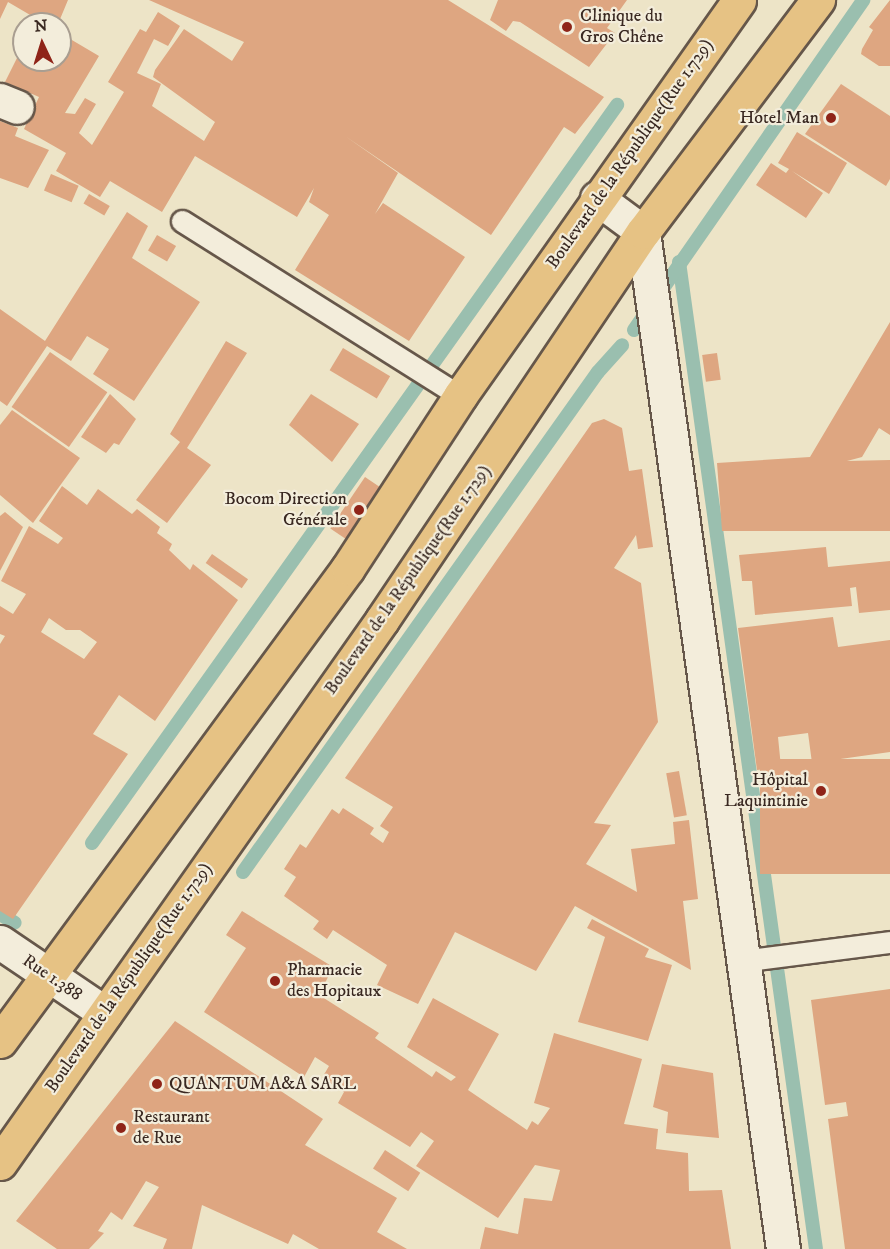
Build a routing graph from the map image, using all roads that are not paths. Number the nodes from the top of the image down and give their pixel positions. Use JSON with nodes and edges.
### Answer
{"nodes":[{"id":1,"x":739,"y":0,"type":"edge"},
{"id":2,"x":818,"y":0,"type":"edge"},
{"id":3,"x":597,"y":198,"type":"junction"},
{"id":4,"x":182,"y":221,"type":"dead end"},
{"id":5,"x":643,"y":232,"type":"junction"},
{"id":6,"x":460,"y":396,"type":"junction"},
{"id":7,"x":0,"y":942,"type":"edge"},
{"id":8,"x":890,"y":942,"type":"edge"},
{"id":9,"x":741,"y":962,"type":"junction"},
{"id":10,"x":50,"y":976,"type":"junction"},
{"id":11,"x":105,"y":1013,"type":"junction"},
{"id":12,"x":0,"y":1041,"type":"edge"},
{"id":13,"x":0,"y":1163,"type":"edge"},
{"id":14,"x":783,"y":1249,"type":"edge"}],
"edges":[{"from":1,"to":3,"type":"main road","name":"Boulevard de la République(Rue 1.729)"},
{"from":2,"to":5,"type":"main road","name":"Boulevard de la République(Rue 1.729)"},
{"from":3,"to":5,"type":"street"},
{"from":3,"to":6,"type":"main road","name":"Boulevard de la République(Rue 1.729)"},
{"from":4,"to":6,"type":"lane"},
{"from":5,"to":9,"type":"street"},
{"from":5,"to":11,"type":"main road","name":"Boulevard de la République(Rue 1.729)"},
{"from":6,"to":10,"type":"main road","name":"Boulevard de la République(Rue 1.729)"},
{"from":7,"to":10,"type":"street","name":"Rue 1.388"},
{"from":8,"to":9,"type":"lane"},
{"from":9,"to":14,"type":"street"},
{"from":10,"to":11,"type":"street","name":"Rue 1.388"},
{"from":10,"to":12,"type":"main road","name":"Boulevard de la République(Rue 1.729)"},
{"from":11,"to":13,"type":"main road","name":"Boulevard de la République(Rue 1.729)"}]}
